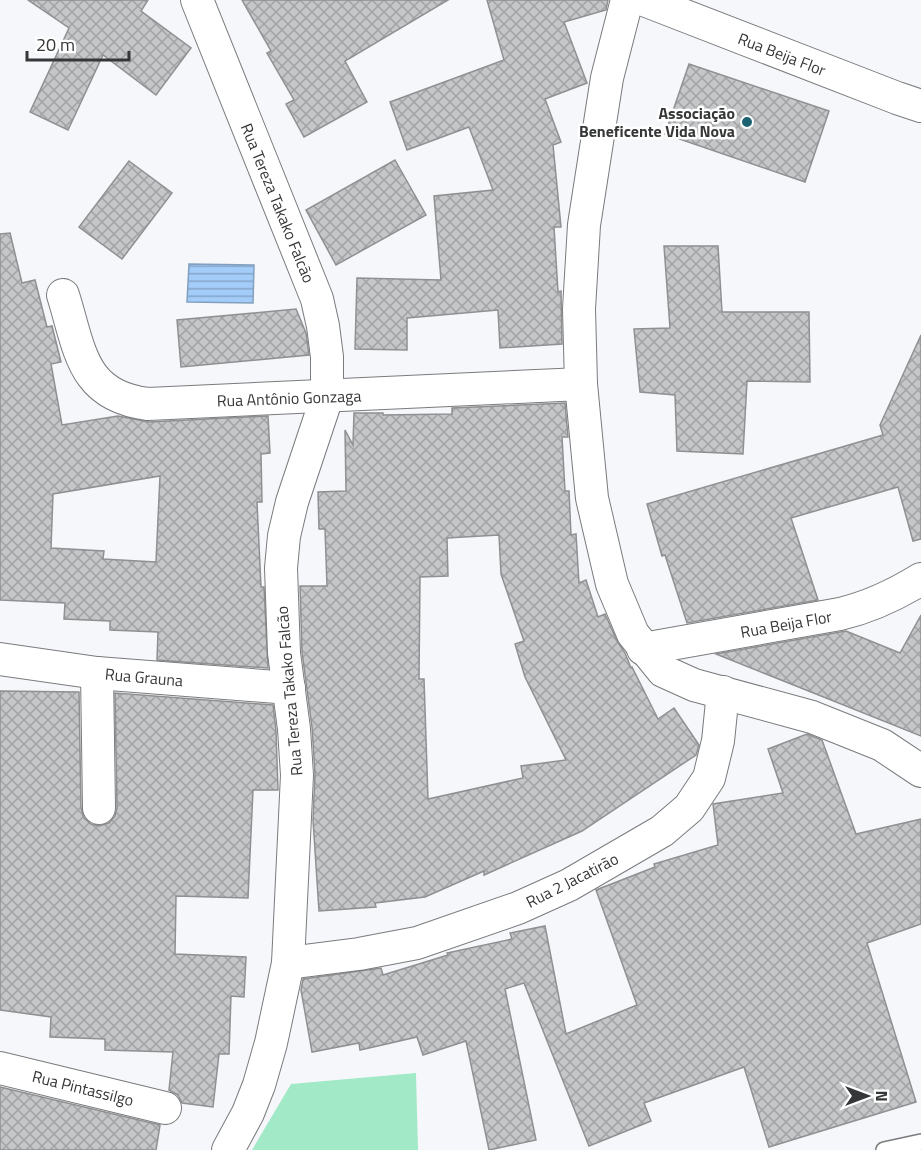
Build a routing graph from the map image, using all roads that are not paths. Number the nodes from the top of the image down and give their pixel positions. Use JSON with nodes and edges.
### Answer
{"nodes":[{"id":1,"x":197,"y":0,"type":"edge"},
{"id":2,"x":627,"y":0,"type":"edge"},
{"id":3,"x":644,"y":0,"type":"edge"},
{"id":4,"x":921,"y":106,"type":"edge"},
{"id":5,"x":63,"y":295,"type":"dead end"},
{"id":6,"x":581,"y":384,"type":"junction"},
{"id":7,"x":327,"y":397,"type":"junction"},
{"id":8,"x":921,"y":579,"type":"edge"},
{"id":9,"x":644,"y":649,"type":"junction"},
{"id":10,"x":0,"y":659,"type":"edge"},
{"id":11,"x":97,"y":673,"type":"junction"},
{"id":12,"x":289,"y":688,"type":"junction"},
{"id":13,"x":723,"y":692,"type":"junction"},
{"id":14,"x":921,"y":771,"type":"edge"},
{"id":15,"x":99,"y":808,"type":"dead end"},
{"id":16,"x":288,"y":963,"type":"junction"},
{"id":17,"x":0,"y":1068,"type":"edge"},
{"id":18,"x":165,"y":1108,"type":"dead end"},
{"id":19,"x":921,"y":1142,"type":"edge"},
{"id":20,"x":228,"y":1150,"type":"edge"},
{"id":21,"x":884,"y":1150,"type":"edge"}],
"edges":[{"from":1,"to":7,"type":"street","name":"Rua Tereza Takako Falcão"},
{"from":2,"to":6,"type":"street"},
{"from":3,"to":4,"type":"street","name":"Rua Beija Flor"},
{"from":5,"to":7,"type":"street","name":"Rua Antônio Gonzaga"},
{"from":6,"to":7,"type":"street","name":"Rua Antônio Gonzaga"},
{"from":6,"to":9,"type":"street"},
{"from":7,"to":12,"type":"street","name":"Rua Tereza Takako Falcão"},
{"from":8,"to":9,"type":"street","name":"Rua Beija Flor"},
{"from":9,"to":13,"type":"street"},
{"from":10,"to":11,"type":"street","name":"Rua Grauna"},
{"from":11,"to":12,"type":"street","name":"Rua Grauna"},
{"from":11,"to":15,"type":"street"},
{"from":12,"to":16,"type":"street","name":"Rua Tereza Takako Falcão"},
{"from":13,"to":14,"type":"street"},
{"from":13,"to":16,"type":"street","name":"Rua 2 Jacatirão"},
{"from":16,"to":20,"type":"street","name":"Rua Tereza Takako Falcão"},
{"from":17,"to":18,"type":"street","name":"Rua Pintassilgo"},
{"from":19,"to":21,"type":"lane"}]}
